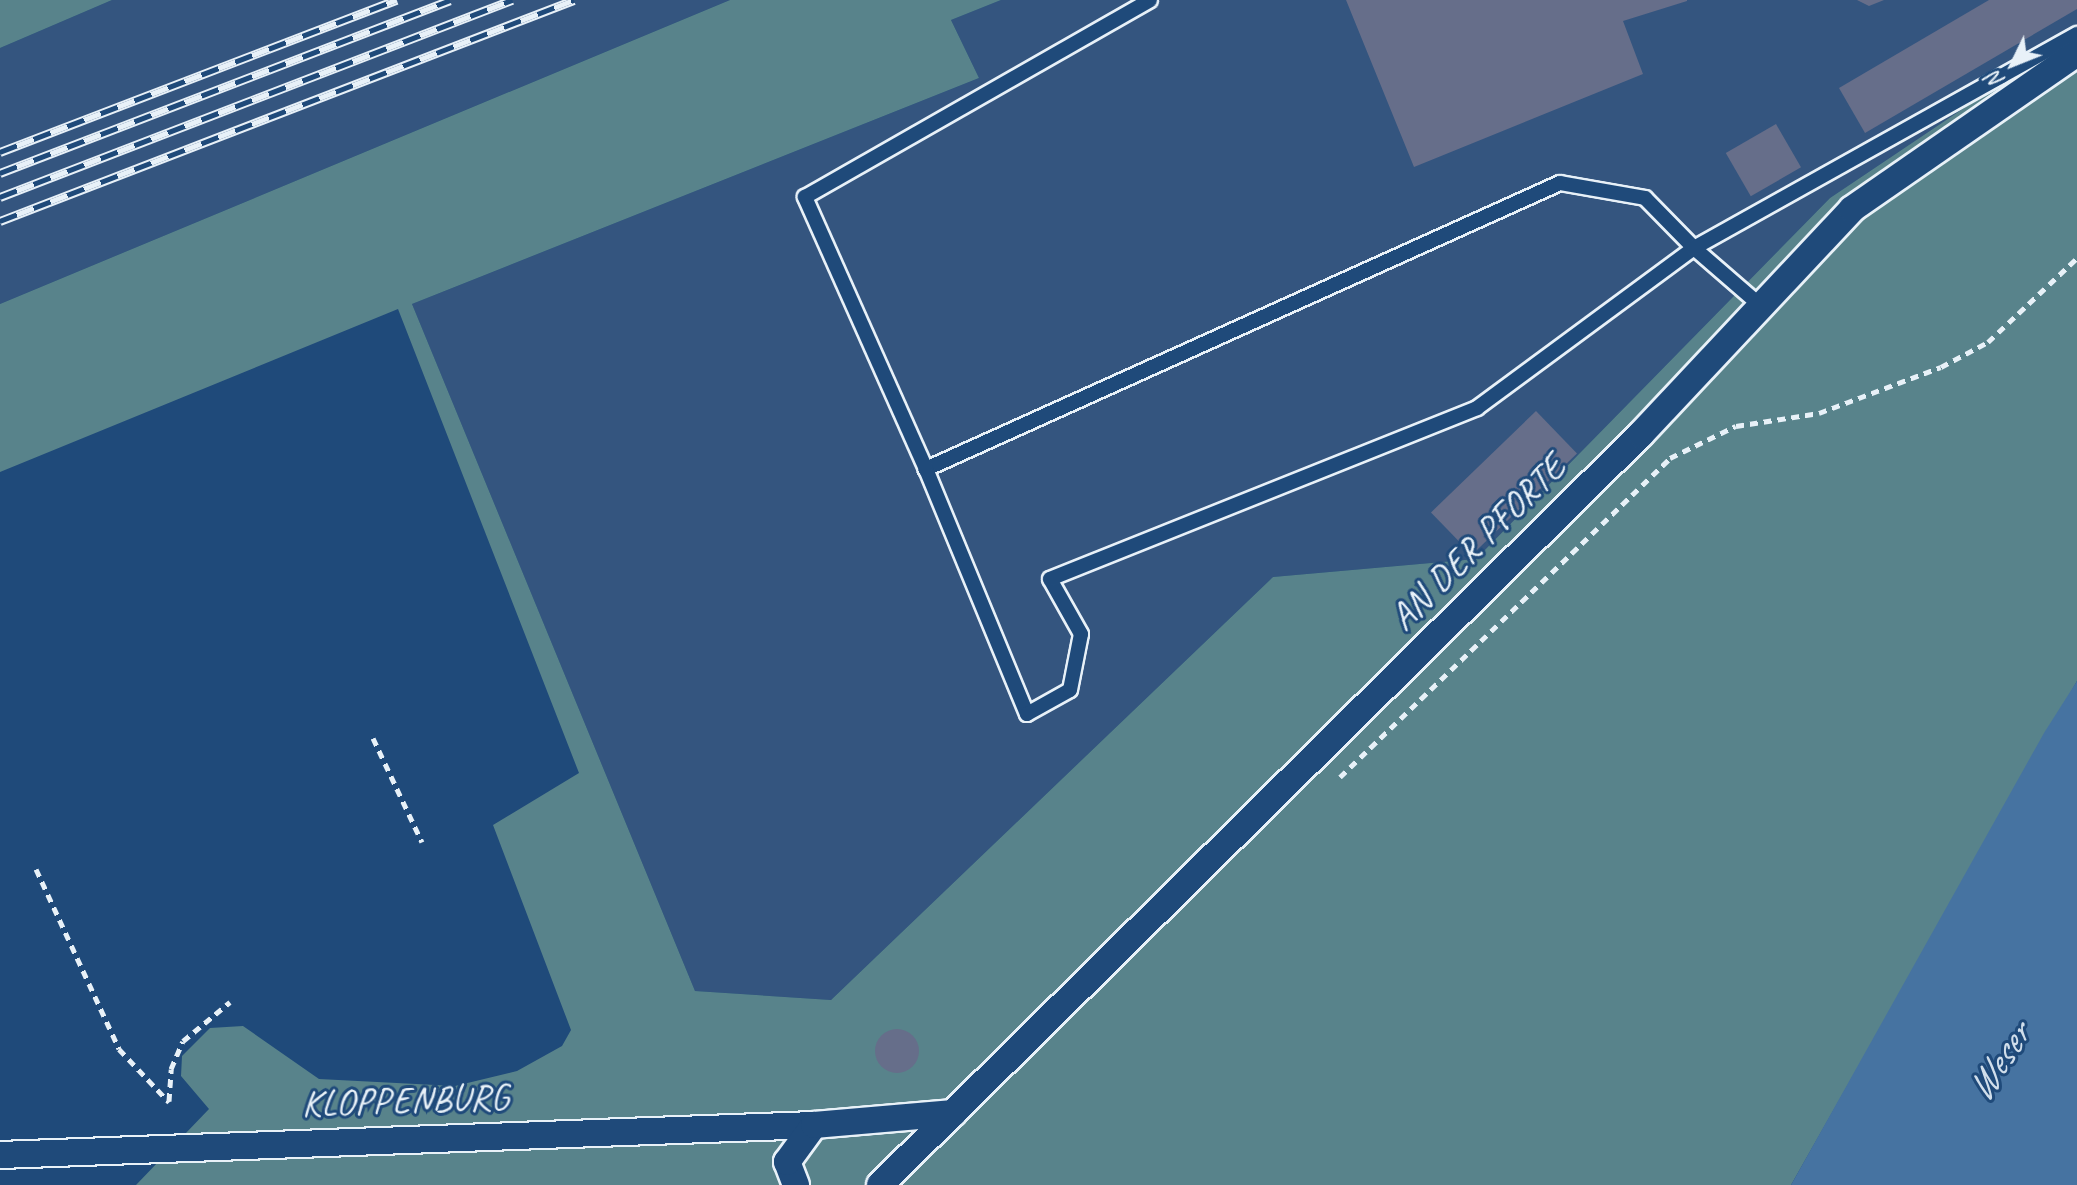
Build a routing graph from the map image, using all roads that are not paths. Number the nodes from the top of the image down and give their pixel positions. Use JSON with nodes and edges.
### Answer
{"nodes":[{"id":1,"x":1150,"y":0,"type":"edge"},
{"id":2,"x":2077,"y":34,"type":"edge"},
{"id":3,"x":2077,"y":53,"type":"edge"},
{"id":4,"x":1694,"y":248,"type":"junction"},
{"id":5,"x":1761,"y":306,"type":"junction"},
{"id":6,"x":926,"y":469,"type":"junction"},
{"id":7,"x":953,"y":1113,"type":"junction"},
{"id":8,"x":814,"y":1125,"type":"junction"},
{"id":9,"x":0,"y":1155,"type":"edge"},
{"id":10,"x":796,"y":1185,"type":"edge"},
{"id":11,"x":880,"y":1185,"type":"edge"}],
"edges":[{"from":1,"to":6,"type":"lane"},
{"from":2,"to":4,"type":"lane"},
{"from":3,"to":5,"type":"street","name":"AN DER PFORTE"},
{"from":4,"to":5,"type":"lane"},
{"from":4,"to":6,"type":"lane"},
{"from":4,"to":6,"type":"lane"},
{"from":5,"to":7,"type":"street","name":"AN DER PFORTE"},
{"from":7,"to":8,"type":"street"},
{"from":7,"to":11,"type":"street","name":"AN DER PFORTE"},
{"from":8,"to":9,"type":"street","name":"KLOPPENBURG"},
{"from":8,"to":10,"type":"street"}]}
